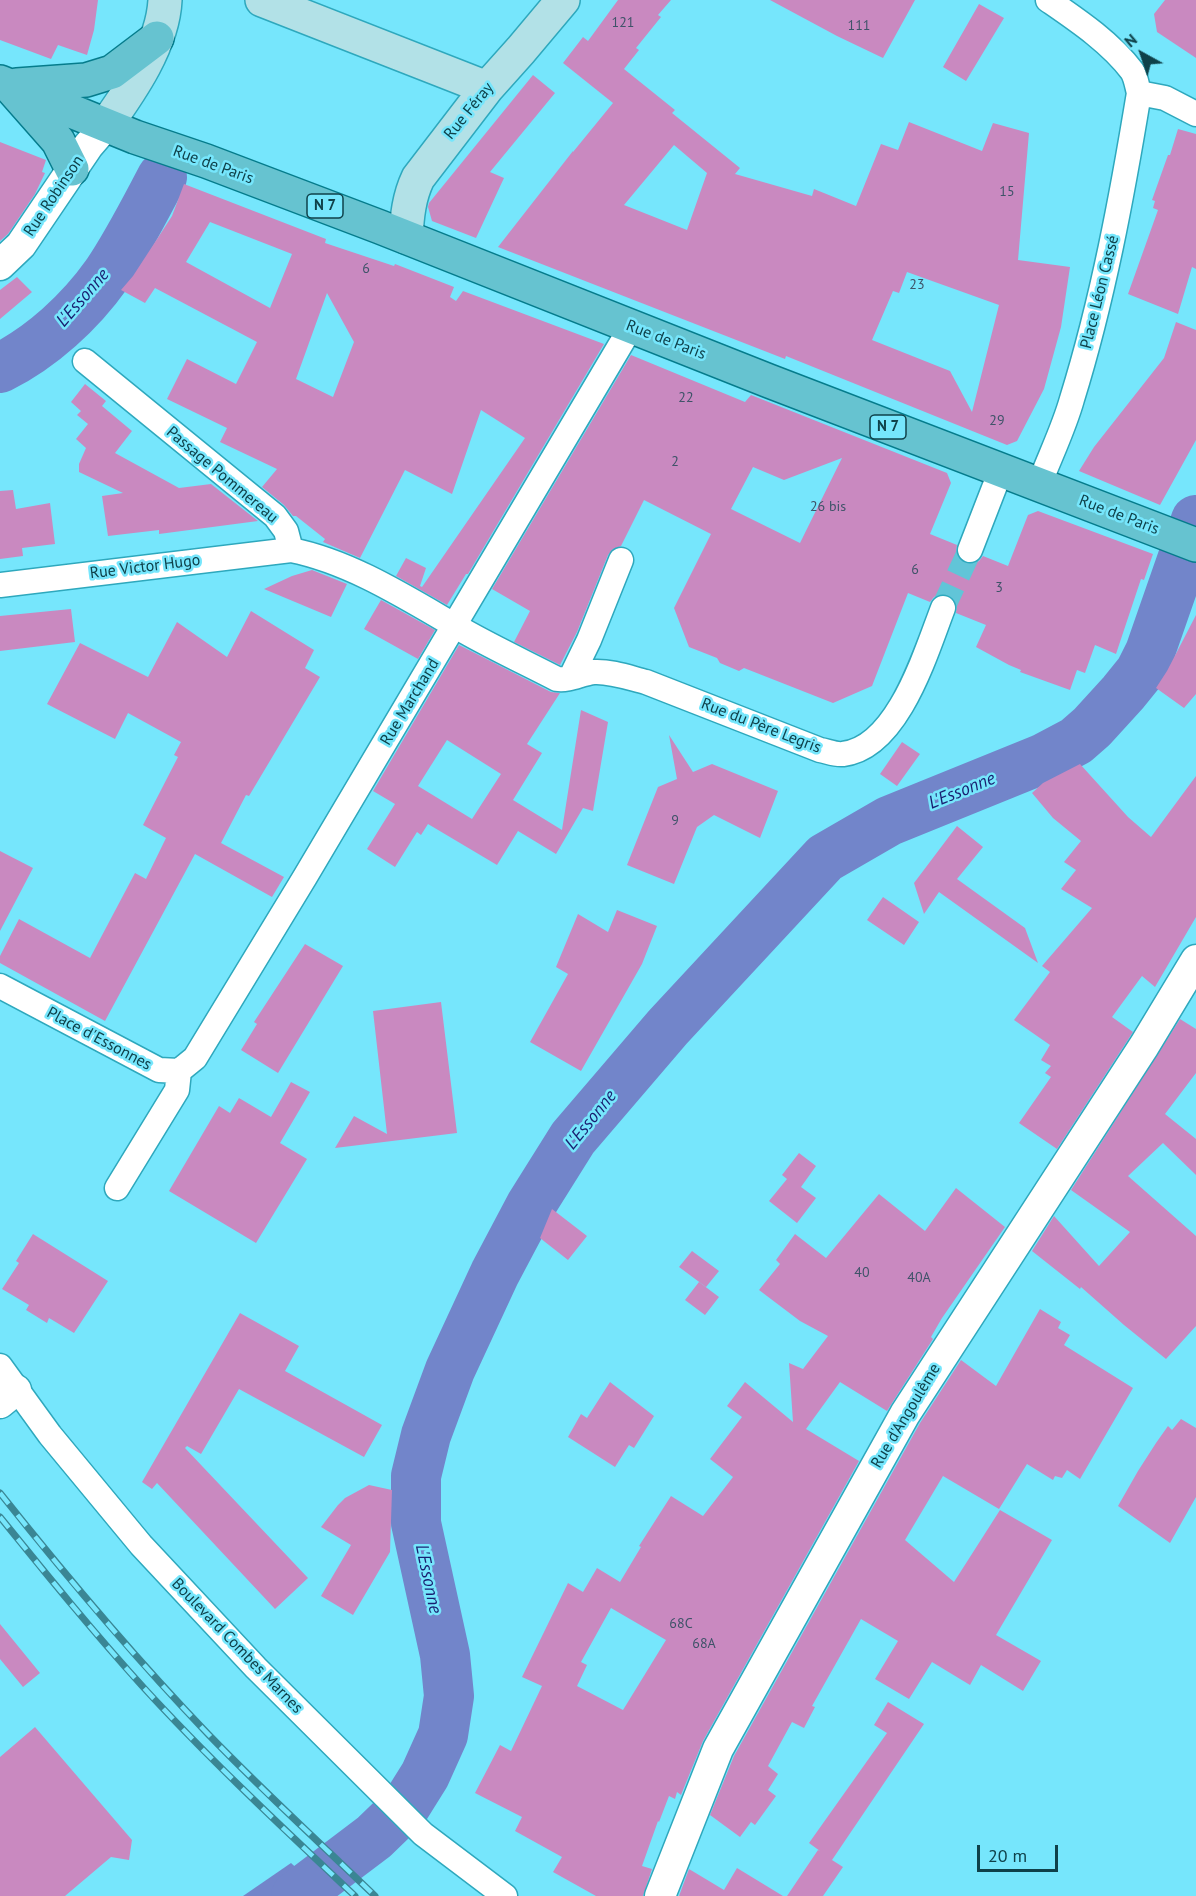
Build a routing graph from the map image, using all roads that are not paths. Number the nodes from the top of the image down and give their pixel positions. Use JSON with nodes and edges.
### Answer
{"nodes":[{"id":1,"x":165,"y":0,"type":"edge"},
{"id":2,"x":262,"y":0,"type":"edge"},
{"id":3,"x":563,"y":0,"type":"edge"},
{"id":4,"x":1049,"y":1,"type":"edge"},
{"id":5,"x":157,"y":39,"type":"junction"},
{"id":6,"x":5,"y":84,"type":"edge"},
{"id":7,"x":487,"y":88,"type":"junction"},
{"id":8,"x":1140,"y":93,"type":"junction"},
{"id":9,"x":1196,"y":114,"type":"edge"},
{"id":10,"x":105,"y":124,"type":"junction"},
{"id":11,"x":72,"y":169,"type":"junction"},
{"id":12,"x":406,"y":237,"type":"junction"},
{"id":13,"x":0,"y":265,"type":"edge"},
{"id":14,"x":631,"y":327,"type":"junction"},
{"id":15,"x":85,"y":361,"type":"dead end"},
{"id":16,"x":1001,"y":470,"type":"junction"},
{"id":17,"x":1039,"y":484,"type":"junction"},
{"id":18,"x":1196,"y":545,"type":"edge"},
{"id":19,"x":291,"y":549,"type":"junction"},
{"id":20,"x":969,"y":550,"type":"tunnel mouth"},
{"id":21,"x":621,"y":560,"type":"dead end"},
{"id":22,"x":0,"y":585,"type":"edge"},
{"id":23,"x":943,"y":608,"type":"tunnel mouth"},
{"id":24,"x":456,"y":625,"type":"junction"},
{"id":25,"x":571,"y":677,"type":"junction"},
{"id":26,"x":1196,"y":960,"type":"edge"},
{"id":27,"x":1,"y":989,"type":"edge"},
{"id":28,"x":179,"y":1071,"type":"junction"},
{"id":29,"x":117,"y":1188,"type":"dead end"},
{"id":30,"x":5,"y":1386,"type":"edge"},
{"id":31,"x":505,"y":1896,"type":"edge"},
{"id":32,"x":660,"y":1896,"type":"edge"}],
"edges":[{"from":1,"to":5,"type":"main road"},
{"from":2,"to":7,"type":"main road"},
{"from":3,"to":7,"type":"main road","name":"Rue Féray"},
{"from":4,"to":8,"type":"street"},
{"from":5,"to":6,"type":"main road"},
{"from":5,"to":10,"type":"main road"},
{"from":6,"to":10,"type":"main road","number":"N 7"},
{"from":6,"to":11,"type":"main road"},
{"from":7,"to":12,"type":"main road","name":"Rue Féray"},
{"from":8,"to":9,"type":"street"},
{"from":8,"to":17,"type":"street","name":"Place Léon Cassé"},
{"from":10,"to":11,"type":"street","name":"Rue Robinson"},
{"from":10,"to":12,"type":"main road","name":"Rue de Paris","number":"N 7"},
{"from":11,"to":13,"type":"street","name":"Rue Robinson"},
{"from":12,"to":14,"type":"main road","name":"Rue de Paris","number":"N 7"},
{"from":14,"to":16,"type":"main road","name":"Rue de Paris","number":"N 7"},
{"from":14,"to":24,"type":"street","name":"Rue Marchand"},
{"from":15,"to":19,"type":"street","name":"Passage Pommereau"},
{"from":16,"to":17,"type":"main road","name":"Rue de Paris","number":"N 7"},
{"from":16,"to":20,"type":"street"},
{"from":17,"to":18,"type":"main road","name":"Rue de Paris","number":"N 7"},
{"from":19,"to":22,"type":"street","name":"Rue Victor Hugo"},
{"from":19,"to":24,"type":"street"},
{"from":21,"to":25,"type":"street"},
{"from":23,"to":25,"type":"street","name":"Rue du Père Legris"},
{"from":24,"to":25,"type":"street","name":"Rue du Père Legris"},
{"from":24,"to":28,"type":"street","name":"Rue Marchand"},
{"from":26,"to":32,"type":"street","name":"Rue d'Angoulême"},
{"from":27,"to":28,"type":"street","name":"Place d'Essonnes"},
{"from":28,"to":29,"type":"street"},
{"from":30,"to":31,"type":"street","name":"Boulevard Combes Marnes"}]}
